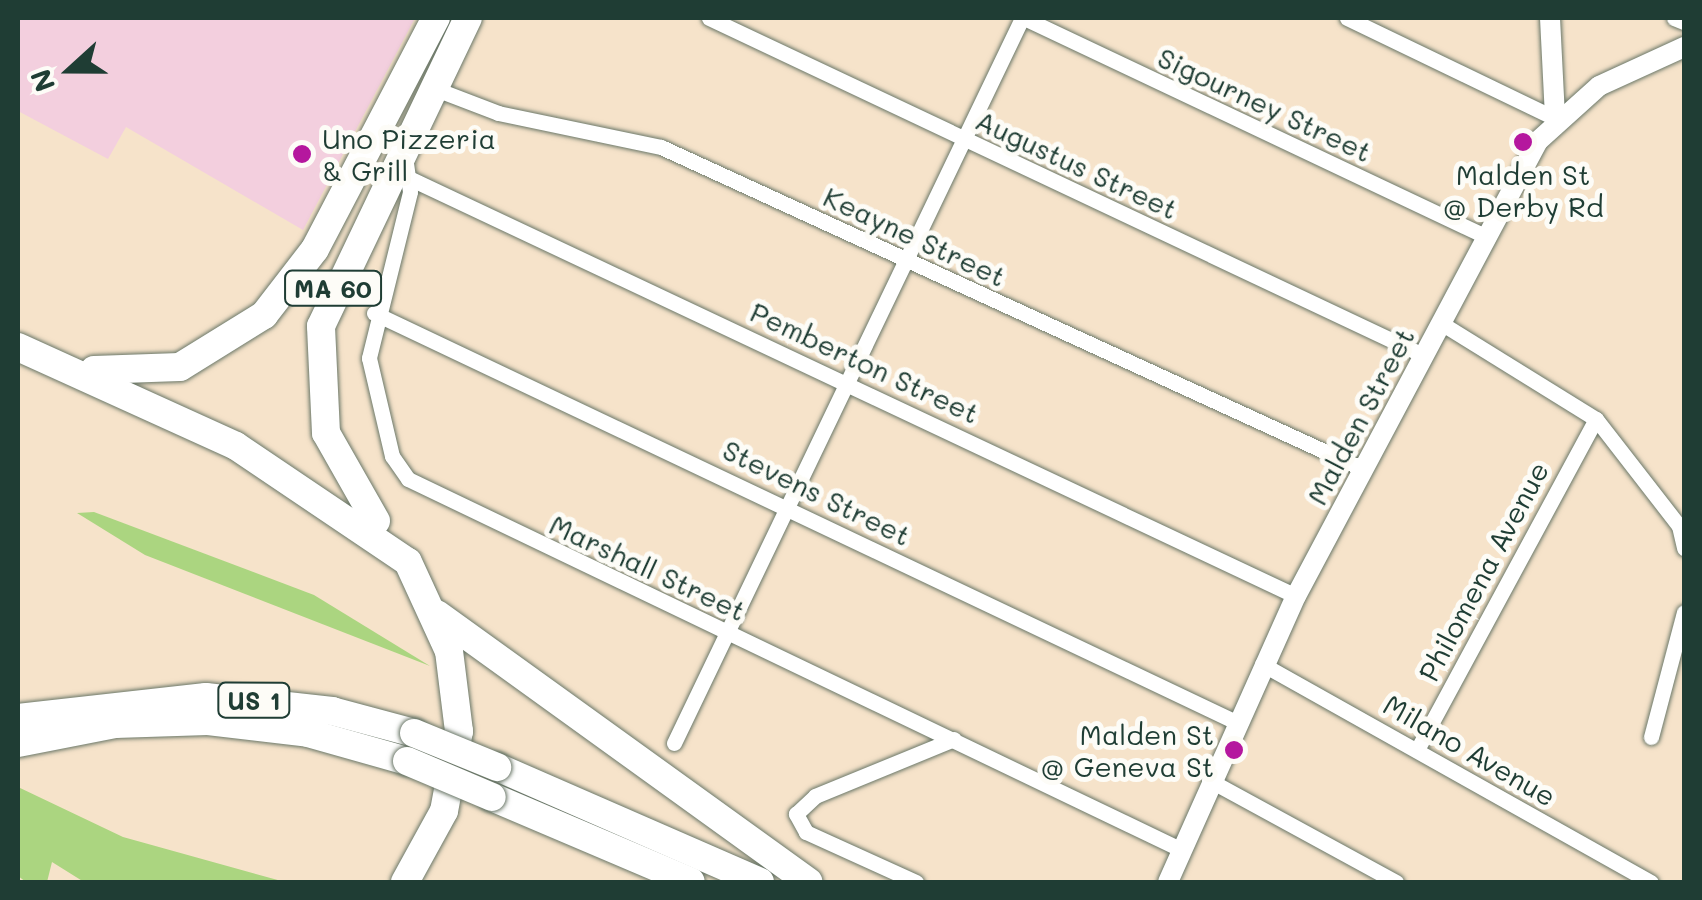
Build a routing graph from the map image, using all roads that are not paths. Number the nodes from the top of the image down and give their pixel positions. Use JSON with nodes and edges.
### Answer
{"nodes":[{"id":1,"x":436,"y":18,"type":"edge"},
{"id":2,"x":468,"y":18,"type":"edge"},
{"id":3,"x":710,"y":18,"type":"edge"},
{"id":4,"x":1023,"y":18,"type":"edge"},
{"id":5,"x":1347,"y":18,"type":"edge"},
{"id":6,"x":1550,"y":18,"type":"edge"},
{"id":7,"x":1674,"y":18,"type":"edge"},
{"id":8,"x":1684,"y":22,"type":"edge"},
{"id":9,"x":1684,"y":47,"type":"edge"},
{"id":10,"x":432,"y":88,"type":"junction"},
{"id":11,"x":1555,"y":118,"type":"junction"},
{"id":12,"x":964,"y":139,"type":"junction"},
{"id":13,"x":402,"y":148,"type":"junction"},
{"id":14,"x":411,"y":178,"type":"junction"},
{"id":15,"x":1486,"y":236,"type":"junction"},
{"id":16,"x":907,"y":259,"type":"junction"},
{"id":17,"x":374,"y":313,"type":"junction"},
{"id":18,"x":1441,"y":322,"type":"junction"},
{"id":19,"x":18,"y":346,"type":"edge"},
{"id":20,"x":1423,"y":355,"type":"junction"},
{"id":21,"x":49,"y":358,"type":"junction"},
{"id":22,"x":848,"y":383,"type":"junction"},
{"id":23,"x":1596,"y":419,"type":"junction"},
{"id":24,"x":1363,"y":469,"type":"junction"},
{"id":25,"x":786,"y":506,"type":"junction"},
{"id":26,"x":1684,"y":548,"type":"edge"},
{"id":27,"x":408,"y":562,"type":"junction"},
{"id":28,"x":1296,"y":596,"type":"junction"},
{"id":29,"x":435,"y":612,"type":"junction"},
{"id":30,"x":1684,"y":612,"type":"edge"},
{"id":31,"x":728,"y":632,"type":"junction"},
{"id":32,"x":1262,"y":664,"type":"junction"},
{"id":33,"x":18,"y":718,"type":"edge"},
{"id":34,"x":1236,"y":722,"type":"junction"},
{"id":35,"x":1651,"y":737,"type":"dead end"},
{"id":36,"x":954,"y":739,"type":"junction"},
{"id":37,"x":18,"y":743,"type":"edge"},
{"id":38,"x":674,"y":743,"type":"dead end"},
{"id":39,"x":1418,"y":748,"type":"junction"},
{"id":40,"x":1209,"y":780,"type":"junction"},
{"id":41,"x":1180,"y":848,"type":"junction"},
{"id":42,"x":405,"y":882,"type":"edge"},
{"id":43,"x":690,"y":882,"type":"edge"},
{"id":44,"x":760,"y":882,"type":"edge"},
{"id":45,"x":809,"y":882,"type":"edge"},
{"id":46,"x":916,"y":882,"type":"edge"},
{"id":47,"x":1168,"y":882,"type":"edge"},
{"id":48,"x":1396,"y":882,"type":"edge"},
{"id":49,"x":1651,"y":882,"type":"edge"}],
"edges":[{"from":1,"to":21,"type":"highway","number":"MA 60"},
{"from":2,"to":10,"type":"highway","number":"MA 60"},
{"from":3,"to":12,"type":"street","name":"Augustus Street"},
{"from":4,"to":12,"type":"street"},
{"from":4,"to":15,"type":"street","name":"Sigourney Street"},
{"from":5,"to":11,"type":"street"},
{"from":6,"to":11,"type":"street"},
{"from":7,"to":8,"type":"street"},
{"from":9,"to":11,"type":"street"},
{"from":10,"to":13,"type":"highway","number":"MA 60"},
{"from":10,"to":16,"type":"street","name":"Keayne Street"},
{"from":11,"to":15,"type":"street","name":"Malden Street"},
{"from":12,"to":16,"type":"street"},
{"from":12,"to":20,"type":"street","name":"Augustus Street"},
{"from":13,"to":14,"type":"street"},
{"from":13,"to":27,"type":"highway","number":"MA 60"},
{"from":14,"to":17,"type":"street","name":"Marshall Street"},
{"from":14,"to":22,"type":"street","name":"Pemberton Street"},
{"from":15,"to":18,"type":"street","name":"Malden Street"},
{"from":16,"to":22,"type":"street"},
{"from":16,"to":24,"type":"street","name":"Keayne Street"},
{"from":17,"to":25,"type":"street","name":"Stevens Street"},
{"from":17,"to":31,"type":"street","name":"Marshall Street"},
{"from":18,"to":20,"type":"street","name":"Malden Street"},
{"from":18,"to":23,"type":"street"},
{"from":19,"to":21,"type":"highway","number":"MA 60"},
{"from":20,"to":24,"type":"street","name":"Malden Street"},
{"from":21,"to":27,"type":"highway"},
{"from":22,"to":25,"type":"street"},
{"from":22,"to":28,"type":"street","name":"Pemberton Street"},
{"from":23,"to":26,"type":"street"},
{"from":23,"to":39,"type":"street","name":"Philomena Avenue"},
{"from":24,"to":28,"type":"street","name":"Malden Street"},
{"from":25,"to":31,"type":"street"},
{"from":25,"to":34,"type":"street","name":"Stevens Street"},
{"from":27,"to":29,"type":"highway","number":"MA 60"},
{"from":28,"to":32,"type":"street","name":"Malden Street"},
{"from":29,"to":42,"type":"highway","number":"MA 60"},
{"from":29,"to":45,"type":"highway"},
{"from":30,"to":35,"type":"street"},
{"from":31,"to":36,"type":"street","name":"Marshall Street"},
{"from":31,"to":38,"type":"street"},
{"from":32,"to":34,"type":"street","name":"Malden Street"},
{"from":32,"to":39,"type":"street","name":"Milano Avenue"},
{"from":33,"to":44,"type":"highway","number":"US 1","bridge":true},
{"from":34,"to":40,"type":"street","name":"Malden Street"},
{"from":36,"to":41,"type":"street","name":"Marshall Street"},
{"from":36,"to":46,"type":"street"},
{"from":37,"to":43,"type":"highway","number":"US 1","bridge":true},
{"from":39,"to":49,"type":"street","name":"Milano Avenue"},
{"from":40,"to":41,"type":"street","name":"Malden Street"},
{"from":40,"to":48,"type":"street"},
{"from":41,"to":47,"type":"street","name":"Malden Street"}]}
